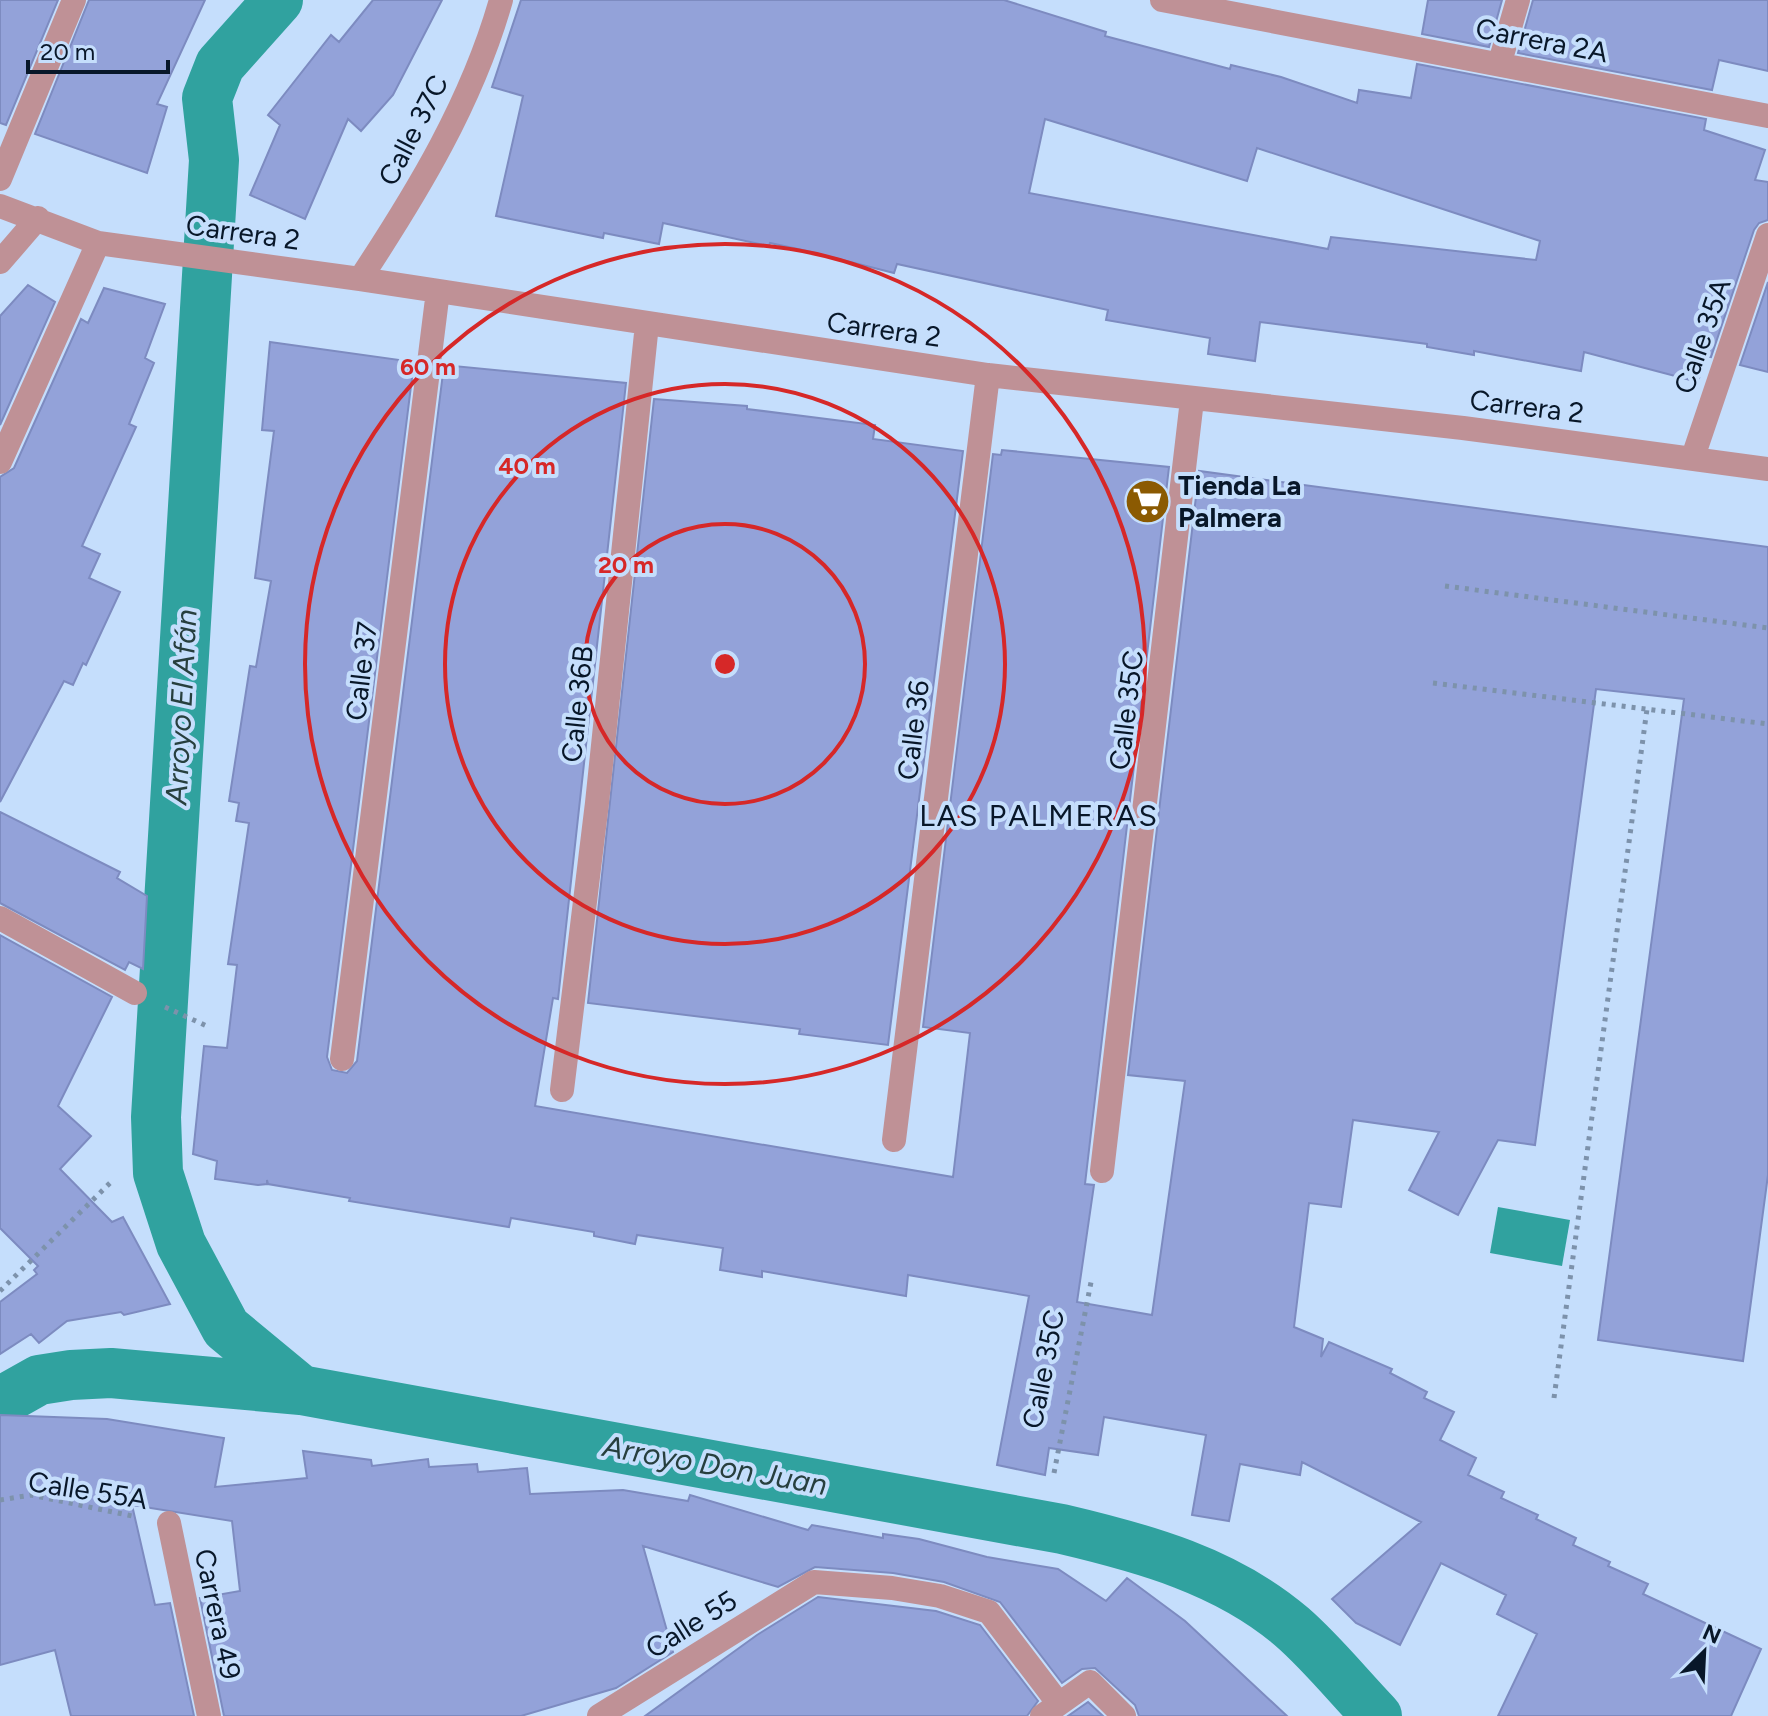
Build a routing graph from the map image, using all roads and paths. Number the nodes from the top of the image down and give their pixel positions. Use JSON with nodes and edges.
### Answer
{"nodes":[{"id":1,"x":74,"y":0,"type":"edge"},
{"id":2,"x":501,"y":0,"type":"edge"},
{"id":3,"x":1162,"y":0,"type":"edge"},
{"id":4,"x":1518,"y":0,"type":"edge"},
{"id":5,"x":1500,"y":62,"type":"junction"},
{"id":6,"x":1768,"y":116,"type":"edge"},
{"id":7,"x":0,"y":179,"type":"edge"},
{"id":8,"x":0,"y":206,"type":"edge"},
{"id":9,"x":38,"y":218,"type":"junction"},
{"id":10,"x":1768,"y":235,"type":"edge"},
{"id":11,"x":98,"y":243,"type":"junction"},
{"id":12,"x":0,"y":262,"type":"edge"},
{"id":13,"x":360,"y":279,"type":"junction"},
{"id":14,"x":438,"y":291,"type":"junction"},
{"id":15,"x":647,"y":324,"type":"junction"},
{"id":16,"x":988,"y":375,"type":"junction"},
{"id":17,"x":1192,"y":400,"type":"junction"},
{"id":18,"x":1693,"y":457,"type":"junction"},
{"id":19,"x":0,"y":462,"type":"edge"},
{"id":20,"x":1768,"y":469,"type":"edge"},
{"id":21,"x":1445,"y":586,"type":"dead end"},
{"id":22,"x":1768,"y":628,"type":"edge"},
{"id":23,"x":1433,"y":683,"type":"dead end"},
{"id":24,"x":1647,"y":709,"type":"junction"},
{"id":25,"x":1768,"y":724,"type":"edge"},
{"id":26,"x":0,"y":918,"type":"edge"},
{"id":27,"x":135,"y":993,"type":"joint"},
{"id":28,"x":209,"y":1027,"type":"dead end"},
{"id":29,"x":342,"y":1059,"type":"dead end"},
{"id":30,"x":562,"y":1090,"type":"dead end"},
{"id":31,"x":894,"y":1140,"type":"dead end"},
{"id":32,"x":1102,"y":1171,"type":"dead end"},
{"id":33,"x":111,"y":1182,"type":"dead end"},
{"id":34,"x":1092,"y":1277,"type":"dead end"},
{"id":35,"x":0,"y":1291,"type":"edge"},
{"id":36,"x":1554,"y":1398,"type":"dead end"},
{"id":37,"x":1054,"y":1473,"type":"dead end"},
{"id":38,"x":0,"y":1500,"type":"edge"},
{"id":39,"x":169,"y":1523,"type":"joint"},
{"id":40,"x":1051,"y":1710,"type":"edge"},
{"id":41,"x":209,"y":1716,"type":"edge"},
{"id":42,"x":599,"y":1716,"type":"edge"},
{"id":43,"x":1124,"y":1716,"type":"edge"}],
"edges":[{"from":1,"to":7,"type":"street"},
{"from":2,"to":13,"type":"street","name":"Calle 37C"},
{"from":3,"to":5,"type":"street","name":"Carrera 2A"},
{"from":4,"to":5,"type":"street"},
{"from":5,"to":6,"type":"street","name":"Carrera 2A"},
{"from":8,"to":9,"type":"street","name":"Carrera 2"},
{"from":9,"to":11,"type":"street","name":"Carrera 2"},
{"from":9,"to":12,"type":"street"},
{"from":10,"to":18,"type":"street","name":"Calle 35A"},
{"from":11,"to":13,"type":"street","name":"Carrera 2"},
{"from":11,"to":19,"type":"street"},
{"from":13,"to":14,"type":"street","name":"Carrera 2"},
{"from":14,"to":15,"type":"street","name":"Carrera 2"},
{"from":14,"to":29,"type":"street","name":"Calle 37"},
{"from":15,"to":16,"type":"street","name":"Carrera 2"},
{"from":15,"to":30,"type":"street","name":"Calle 36B"},
{"from":16,"to":17,"type":"street","name":"Carrera 2"},
{"from":16,"to":31,"type":"street","name":"Calle 36"},
{"from":17,"to":18,"type":"street","name":"Carrera 2"},
{"from":17,"to":32,"type":"street","name":"Calle 35C"},
{"from":18,"to":20,"type":"street","name":"Carrera 2"},
{"from":21,"to":22,"type":"path"},
{"from":23,"to":24,"type":"path"},
{"from":24,"to":25,"type":"path"},
{"from":24,"to":36,"type":"path"},
{"from":26,"to":27,"type":"street"},
{"from":27,"to":28,"type":"path"},
{"from":33,"to":35,"type":"path"},
{"from":34,"to":37,"type":"path","name":"Calle 35C"},
{"from":38,"to":39,"type":"path","name":"Calle 55A"},
{"from":39,"to":41,"type":"street","name":"Carrera 49"},
{"from":40,"to":42,"type":"street","name":"Calle 55"},
{"from":40,"to":43,"type":"street"}]}
